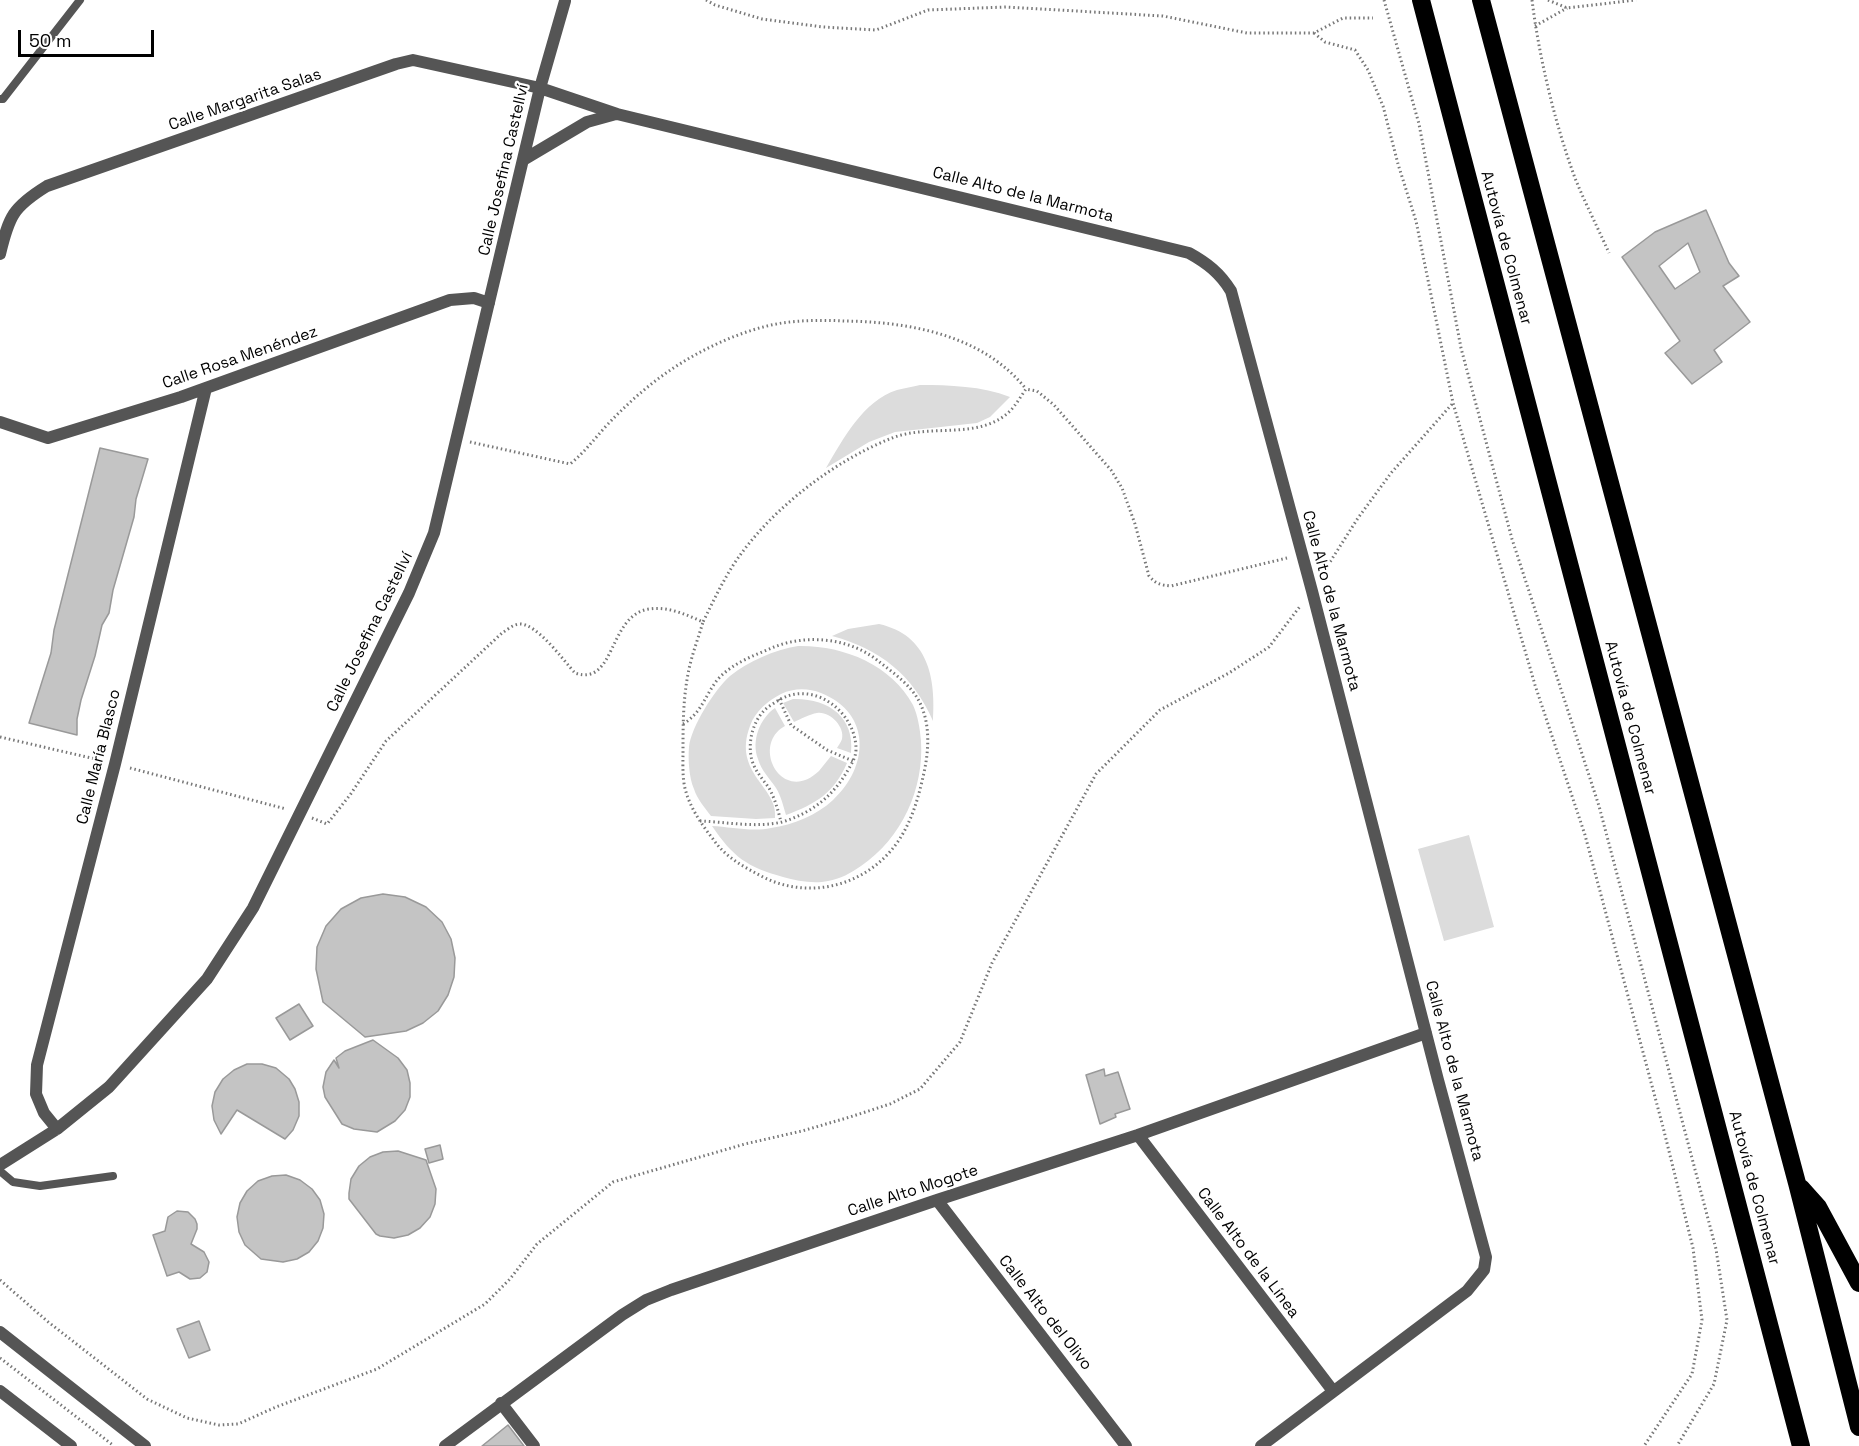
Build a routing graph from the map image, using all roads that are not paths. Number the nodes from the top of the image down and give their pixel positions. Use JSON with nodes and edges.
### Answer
{"nodes":[{"id":1,"x":80,"y":0,"type":"edge"},
{"id":2,"x":1421,"y":0,"type":"edge"},
{"id":3,"x":1481,"y":0,"type":"edge"},
{"id":4,"x":565,"y":1,"type":"edge"},
{"id":5,"x":540,"y":88,"type":"junction"},
{"id":6,"x":0,"y":99,"type":"edge"},
{"id":7,"x":617,"y":114,"type":"junction"},
{"id":8,"x":523,"y":160,"type":"junction"},
{"id":9,"x":0,"y":254,"type":"edge"},
{"id":10,"x":489,"y":303,"type":"junction"},
{"id":11,"x":206,"y":388,"type":"junction"},
{"id":12,"x":0,"y":422,"type":"edge"},
{"id":13,"x":1426,"y":1033,"type":"junction"},
{"id":14,"x":57,"y":1129,"type":"junction"},
{"id":15,"x":1138,"y":1136,"type":"junction"},
{"id":16,"x":0,"y":1165,"type":"edge"},
{"id":17,"x":0,"y":1171,"type":"edge"},
{"id":18,"x":113,"y":1176,"type":"dead end"},
{"id":19,"x":1797,"y":1183,"type":"junction"},
{"id":20,"x":937,"y":1200,"type":"junction"},
{"id":21,"x":1859,"y":1283,"type":"edge"},
{"id":22,"x":0,"y":1332,"type":"edge"},
{"id":23,"x":0,"y":1391,"type":"edge"},
{"id":24,"x":1333,"y":1391,"type":"junction"},
{"id":25,"x":501,"y":1404,"type":"junction"},
{"id":26,"x":1859,"y":1427,"type":"edge"},
{"id":27,"x":71,"y":1446,"type":"edge"},
{"id":28,"x":145,"y":1446,"type":"edge"},
{"id":29,"x":445,"y":1446,"type":"edge"},
{"id":30,"x":534,"y":1446,"type":"edge"},
{"id":31,"x":1126,"y":1446,"type":"edge"},
{"id":32,"x":1261,"y":1446,"type":"edge"},
{"id":33,"x":1801,"y":1446,"type":"edge"}],
"edges":[{"from":1,"to":6,"type":"lane"},
{"from":2,"to":33,"type":"highway","name":"Autovía de Colmenar"},
{"from":3,"to":19,"type":"highway"},
{"from":4,"to":5,"type":"street","name":"Calle Josefina Castellví"},
{"from":5,"to":7,"type":"street","name":"Calle Alto de la Marmota"},
{"from":5,"to":8,"type":"street","name":"Calle Josefina Castellví"},
{"from":5,"to":9,"type":"street","name":"Calle Margarita Salas"},
{"from":7,"to":8,"type":"street","name":"Calle Alto de la Marmota"},
{"from":7,"to":13,"type":"street","name":"Calle Alto de la Marmota"},
{"from":8,"to":10,"type":"street","name":"Calle Josefina Castellví"},
{"from":10,"to":11,"type":"street","name":"Calle Rosa Menéndez"},
{"from":10,"to":14,"type":"street","name":"Calle Josefina Castellví"},
{"from":11,"to":12,"type":"street","name":"Calle Rosa Menéndez"},
{"from":11,"to":14,"type":"street","name":"Calle María Blasco"},
{"from":13,"to":15,"type":"street","name":"Calle Alto Mogote"},
{"from":13,"to":24,"type":"street","name":"Calle Alto de la Marmota"},
{"from":14,"to":16,"type":"street","name":"Calle Josefina Castellví"},
{"from":15,"to":20,"type":"street","name":"Calle Alto Mogote"},
{"from":15,"to":24,"type":"street","name":"Calle Alto de la Línea"},
{"from":17,"to":18,"type":"lane"},
{"from":19,"to":21,"type":"highway"},
{"from":19,"to":26,"type":"highway"},
{"from":20,"to":25,"type":"street","name":"Calle Alto Mogote"},
{"from":20,"to":31,"type":"street","name":"Calle Alto del Olivo"},
{"from":22,"to":28,"type":"street"},
{"from":23,"to":27,"type":"street"},
{"from":24,"to":32,"type":"street","name":"Calle Alto de la Marmota"},
{"from":25,"to":29,"type":"street","name":"Calle Alto Mogote"},
{"from":25,"to":30,"type":"street"}]}
